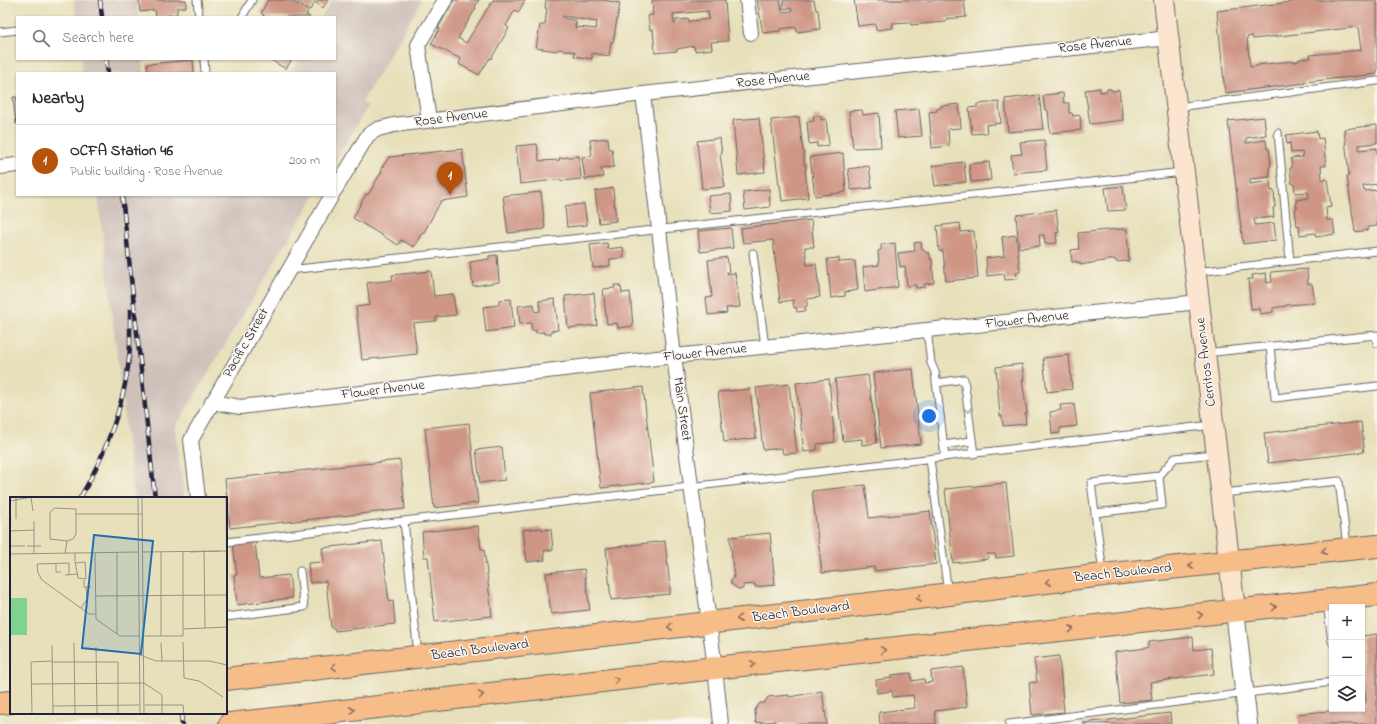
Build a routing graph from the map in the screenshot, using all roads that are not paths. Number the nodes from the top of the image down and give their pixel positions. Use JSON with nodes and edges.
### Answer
{"nodes":[{"id":1,"x":197,"y":0,"type":"edge"},
{"id":2,"x":252,"y":0,"type":"edge"},
{"id":3,"x":445,"y":0,"type":"edge"},
{"id":4,"x":747,"y":0,"type":"edge"},
{"id":5,"x":1164,"y":0,"type":"edge"},
{"id":6,"x":199,"y":16,"type":"edge"},
{"id":7,"x":243,"y":16,"type":"edge"},
{"id":8,"x":16,"y":30,"type":"edge"},
{"id":9,"x":0,"y":32,"type":"edge"},
{"id":10,"x":751,"y":33,"type":"dead end"},
{"id":11,"x":1169,"y":38,"type":"junction"},
{"id":12,"x":204,"y":60,"type":"edge"},
{"id":13,"x":205,"y":72,"type":"edge"},
{"id":14,"x":1377,"y":81,"type":"edge"},
{"id":15,"x":643,"y":94,"type":"junction"},
{"id":16,"x":1177,"y":107,"type":"junction"},
{"id":17,"x":430,"y":120,"type":"junction"},
{"id":18,"x":1278,"y":133,"type":"dead end"},
{"id":19,"x":16,"y":166,"type":"edge"},
{"id":20,"x":0,"y":168,"type":"edge"},
{"id":21,"x":1184,"y":172,"type":"junction"},
{"id":22,"x":336,"y":188,"type":"edge"},
{"id":23,"x":331,"y":196,"type":"edge"},
{"id":24,"x":659,"y":230,"type":"junction"},
{"id":25,"x":1377,"y":251,"type":"edge"},
{"id":26,"x":753,"y":253,"type":"dead end"},
{"id":27,"x":1290,"y":261,"type":"junction"},
{"id":28,"x":288,"y":270,"type":"junction"},
{"id":29,"x":1196,"y":272,"type":"junction"},
{"id":30,"x":1199,"y":302,"type":"junction"},
{"id":31,"x":927,"y":330,"type":"junction"},
{"id":32,"x":1377,"y":334,"type":"edge"},
{"id":33,"x":1377,"y":343,"type":"edge"},
{"id":34,"x":1270,"y":346,"type":"junction"},
{"id":35,"x":765,"y":347,"type":"junction"},
{"id":36,"x":1205,"y":353,"type":"junction"},
{"id":37,"x":674,"y":356,"type":"junction"},
{"id":38,"x":936,"y":382,"type":"junction"},
{"id":39,"x":1377,"y":386,"type":"edge"},
{"id":40,"x":212,"y":402,"type":"junction"},
{"id":41,"x":1214,"y":425,"type":"junction"},
{"id":42,"x":972,"y":441,"type":"junction"},
{"id":43,"x":944,"y":445,"type":"junction"},
{"id":44,"x":974,"y":454,"type":"junction"},
{"id":45,"x":1217,"y":454,"type":"junction"},
{"id":46,"x":945,"y":457,"type":"junction"},
{"id":47,"x":930,"y":459,"type":"junction"},
{"id":48,"x":1159,"y":476,"type":"junction"},
{"id":49,"x":692,"y":487,"type":"junction"},
{"id":50,"x":1222,"y":493,"type":"junction"},
{"id":51,"x":198,"y":497,"type":"edge"},
{"id":52,"x":1095,"y":513,"type":"junction"},
{"id":53,"x":404,"y":521,"type":"junction"},
{"id":54,"x":227,"y":542,"type":"edge"},
{"id":55,"x":1377,"y":546,"type":"edge"},
{"id":56,"x":1347,"y":549,"type":"junction"},
{"id":57,"x":1230,"y":562,"type":"junction"},
{"id":58,"x":300,"y":571,"type":"dead end"},
{"id":59,"x":1103,"y":575,"type":"junction"},
{"id":60,"x":948,"y":595,"type":"junction"},
{"id":61,"x":1377,"y":595,"type":"edge"},
{"id":62,"x":1327,"y":601,"type":"junction"},
{"id":63,"x":1235,"y":611,"type":"junction"},
{"id":64,"x":227,"y":617,"type":"edge"},
{"id":65,"x":708,"y":623,"type":"junction"},
{"id":66,"x":1332,"y":640,"type":"edge"},
{"id":67,"x":419,"y":657,"type":"junction"},
{"id":68,"x":715,"y":668,"type":"junction"},
{"id":69,"x":227,"y":679,"type":"edge"},
{"id":70,"x":1329,"y":682,"type":"edge"},
{"id":71,"x":1244,"y":695,"type":"junction"},
{"id":72,"x":10,"y":702,"type":"edge"},
{"id":73,"x":0,"y":703,"type":"edge"},
{"id":74,"x":225,"y":714,"type":"edge"},
{"id":75,"x":226,"y":724,"type":"edge"},
{"id":76,"x":230,"y":724,"type":"edge"},
{"id":77,"x":721,"y":724,"type":"edge"},
{"id":78,"x":1009,"y":724,"type":"edge"},
{"id":79,"x":1248,"y":724,"type":"edge"}],
"edges":[{"from":1,"to":6,"type":"lane"},
{"from":2,"to":7,"type":"lane"},
{"from":3,"to":17,"type":"street"},
{"from":4,"to":10,"type":"street"},
{"from":5,"to":11,"type":"main road","name":"Cerritos Avenue"},
{"from":8,"to":9,"type":"lane"},
{"from":11,"to":15,"type":"street","name":"Rose Avenue"},
{"from":11,"to":16,"type":"main road","name":"Cerritos Avenue"},
{"from":12,"to":13,"type":"lane"},
{"from":14,"to":16,"type":"lane"},
{"from":15,"to":17,"type":"street","name":"Rose Avenue"},
{"from":15,"to":24,"type":"street","name":"Main Street"},
{"from":16,"to":21,"type":"main road","name":"Cerritos Avenue"},
{"from":17,"to":22,"type":"street","name":"Rose Avenue"},
{"from":18,"to":27,"type":"lane"},
{"from":19,"to":20,"type":"street"},
{"from":21,"to":24,"type":"lane"},
{"from":21,"to":29,"type":"main road","name":"Cerritos Avenue"},
{"from":23,"to":28,"type":"street","name":"Pacific Street"},
{"from":24,"to":28,"type":"lane"},
{"from":24,"to":37,"type":"street","name":"Main Street"},
{"from":25,"to":27,"type":"lane"},
{"from":26,"to":35,"type":"lane"},
{"from":27,"to":29,"type":"lane"},
{"from":28,"to":40,"type":"street","name":"Pacific Street"},
{"from":29,"to":30,"type":"main road","name":"Cerritos Avenue"},
{"from":30,"to":31,"type":"street","name":"Flower Avenue"},
{"from":30,"to":36,"type":"main road","name":"Cerritos Avenue"},
{"from":31,"to":35,"type":"street","name":"Flower Avenue"},
{"from":31,"to":38,"type":"lane"},
{"from":32,"to":33,"type":"lane"},
{"from":32,"to":34,"type":"lane"},
{"from":34,"to":36,"type":"lane"},
{"from":34,"to":39,"type":"lane"},
{"from":35,"to":37,"type":"street","name":"Flower Avenue"},
{"from":36,"to":41,"type":"main road","name":"Cerritos Avenue"},
{"from":37,"to":40,"type":"street","name":"Flower Avenue"},
{"from":37,"to":49,"type":"street","name":"Main Street"},
{"from":38,"to":42,"type":"lane","one_way":true},
{"from":38,"to":43,"type":"lane"},
{"from":40,"to":51,"type":"street","name":"Pacific Street"},
{"from":41,"to":44,"type":"lane"},
{"from":41,"to":45,"type":"main road","name":"Cerritos Avenue"},
{"from":42,"to":43,"type":"lane"},
{"from":42,"to":44,"type":"lane"},
{"from":43,"to":46,"type":"lane"},
{"from":44,"to":46,"type":"lane"},
{"from":45,"to":48,"type":"lane"},
{"from":45,"to":50,"type":"main road","name":"Cerritos Avenue"},
{"from":46,"to":47,"type":"lane"},
{"from":47,"to":49,"type":"lane"},
{"from":47,"to":60,"type":"lane"},
{"from":48,"to":52,"type":"lane"},
{"from":48,"to":52,"type":"lane"},
{"from":49,"to":53,"type":"lane"},
{"from":49,"to":65,"type":"street","name":"Main Street"},
{"from":50,"to":56,"type":"lane"},
{"from":50,"to":57,"type":"main road","name":"Cerritos Avenue"},
{"from":52,"to":59,"type":"lane"},
{"from":53,"to":54,"type":"lane"},
{"from":53,"to":67,"type":"lane"},
{"from":55,"to":56,"type":"main road","name":"Beach Boulevard"},
{"from":56,"to":57,"type":"main road","name":"Beach Boulevard","one_way":true},
{"from":57,"to":59,"type":"main road","name":"Beach Boulevard","one_way":true},
{"from":57,"to":63,"type":"main road","name":"Cerritos Avenue"},
{"from":58,"to":64,"type":"lane"},
{"from":59,"to":60,"type":"main road","name":"Beach Boulevard","one_way":true},
{"from":60,"to":65,"type":"main road","name":"Beach Boulevard","one_way":true},
{"from":61,"to":62,"type":"main road"},
{"from":63,"to":62,"type":"main road","one_way":true},
{"from":62,"to":66,"type":"lane"},
{"from":68,"to":63,"type":"main road","one_way":true},
{"from":63,"to":71,"type":"street","name":"Cerritos Avenue"},
{"from":65,"to":67,"type":"main road","name":"Beach Boulevard","one_way":true},
{"from":65,"to":68,"type":"street","name":"Main Street"},
{"from":67,"to":69,"type":"main road","name":"Beach Boulevard","one_way":true},
{"from":76,"to":68,"type":"main road","one_way":true},
{"from":68,"to":77,"type":"street","name":"Main Street"},
{"from":70,"to":71,"type":"lane"},
{"from":71,"to":78,"type":"lane"},
{"from":71,"to":79,"type":"street","name":"Cerritos Avenue"},
{"from":72,"to":73,"type":"main road"},
{"from":74,"to":75,"type":"street"}]}
